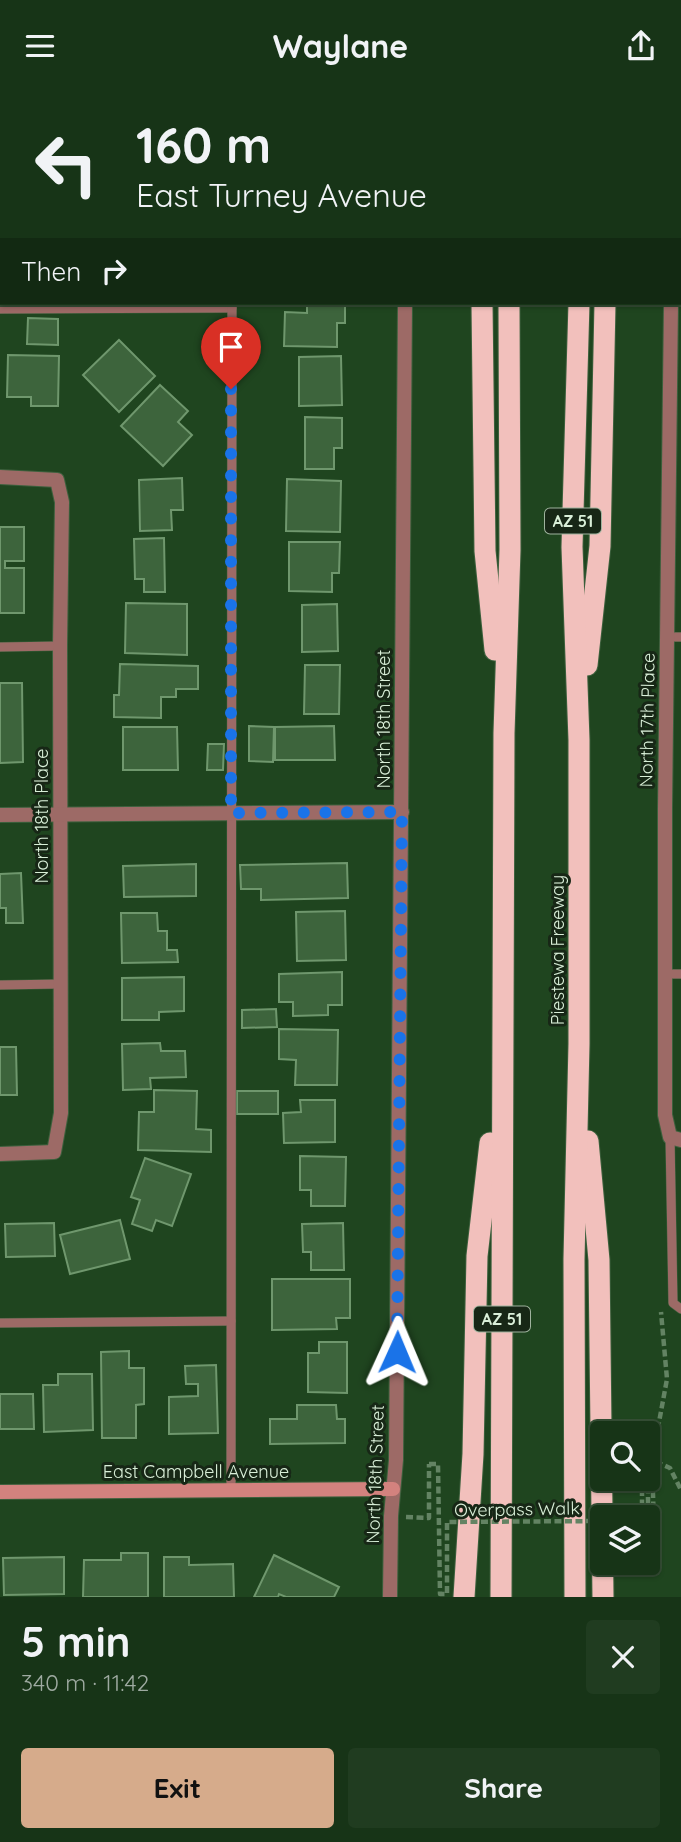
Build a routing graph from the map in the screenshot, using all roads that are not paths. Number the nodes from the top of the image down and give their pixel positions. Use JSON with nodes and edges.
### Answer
{"nodes":[{"id":1,"x":232,"y":305,"type":"edge"},
{"id":2,"x":405,"y":305,"type":"edge"},
{"id":3,"x":482,"y":305,"type":"edge"},
{"id":4,"x":509,"y":305,"type":"edge"},
{"id":5,"x":579,"y":305,"type":"edge"},
{"id":6,"x":605,"y":305,"type":"edge"},
{"id":7,"x":671,"y":305,"type":"edge"},
{"id":8,"x":0,"y":309,"type":"edge"},
{"id":9,"x":675,"y":469,"type":"edge"},
{"id":10,"x":0,"y":477,"type":"edge"},
{"id":11,"x":674,"y":637,"type":"edge"},
{"id":12,"x":60,"y":646,"type":"junction"},
{"id":13,"x":0,"y":647,"type":"edge"},
{"id":14,"x":504,"y":733,"type":"junction"},
{"id":15,"x":579,"y":740,"type":"junction"},
{"id":16,"x":665,"y":809,"type":"junction"},
{"id":17,"x":681,"y":809,"type":"edge"},
{"id":18,"x":402,"y":812,"type":"junction"},
{"id":19,"x":231,"y":813,"type":"junction"},
{"id":20,"x":60,"y":814,"type":"junction"},
{"id":21,"x":0,"y":815,"type":"edge"},
{"id":22,"x":664,"y":974,"type":"junction"},
{"id":23,"x":681,"y":974,"type":"edge"},
{"id":24,"x":0,"y":985,"type":"edge"},
{"id":25,"x":60,"y":985,"type":"junction"},
{"id":26,"x":502,"y":1040,"type":"junction"},
{"id":27,"x":579,"y":1044,"type":"junction"},
{"id":28,"x":675,"y":1139,"type":"edge"},
{"id":29,"x":0,"y":1154,"type":"edge"},
{"id":30,"x":681,"y":1309,"type":"edge"},
{"id":31,"x":231,"y":1321,"type":"junction"},
{"id":32,"x":0,"y":1323,"type":"edge"},
{"id":33,"x":393,"y":1489,"type":"junction"},
{"id":34,"x":231,"y":1490,"type":"junction"},
{"id":35,"x":0,"y":1492,"type":"edge"},
{"id":36,"x":390,"y":1597,"type":"edge"},
{"id":37,"x":464,"y":1597,"type":"edge"},
{"id":38,"x":501,"y":1597,"type":"edge"},
{"id":39,"x":575,"y":1597,"type":"edge"},
{"id":40,"x":603,"y":1597,"type":"edge"}],
"edges":[{"from":1,"to":8,"type":"lane"},
{"from":1,"to":19,"type":"lane"},
{"from":2,"to":18,"type":"street","name":"North 18th Street"},
{"from":3,"to":14,"type":"highway"},
{"from":4,"to":14,"type":"highway","number":"AZ 51"},
{"from":5,"to":15,"type":"highway","name":"Piestewa Freeway","number":"AZ 51"},
{"from":6,"to":15,"type":"highway"},
{"from":7,"to":9,"type":"street","name":"North 17th Place"},
{"from":9,"to":11,"type":"street","name":"North 17th Place"},
{"from":10,"to":12,"type":"street","name":"North 18th Place"},
{"from":11,"to":16,"type":"street","name":"North 17th Place"},
{"from":12,"to":13,"type":"lane"},
{"from":12,"to":20,"type":"street","name":"North 18th Place"},
{"from":14,"to":26,"type":"highway","number":"AZ 51"},
{"from":15,"to":27,"type":"highway","name":"Piestewa Freeway","number":"AZ 51"},
{"from":16,"to":17,"type":"street"},
{"from":16,"to":22,"type":"street","name":"North 17th Place"},
{"from":18,"to":19,"type":"street"},
{"from":18,"to":33,"type":"street","name":"North 18th Street"},
{"from":19,"to":20,"type":"street"},
{"from":19,"to":31,"type":"lane"},
{"from":20,"to":21,"type":"street"},
{"from":20,"to":25,"type":"street","name":"North 18th Place"},
{"from":22,"to":23,"type":"lane"},
{"from":22,"to":28,"type":"street","name":"North 17th Place"},
{"from":24,"to":25,"type":"lane"},
{"from":25,"to":29,"type":"street","name":"North 18th Place"},
{"from":26,"to":37,"type":"highway"},
{"from":26,"to":38,"type":"highway","number":"AZ 51"},
{"from":27,"to":39,"type":"highway","name":"Piestewa Freeway","number":"AZ 51"},
{"from":27,"to":40,"type":"highway"},
{"from":28,"to":30,"type":"lane"},
{"from":31,"to":32,"type":"lane"},
{"from":31,"to":34,"type":"lane"},
{"from":33,"to":34,"type":"street","name":"East Campbell Avenue"},
{"from":33,"to":36,"type":"street","name":"North 18th Street"},
{"from":34,"to":35,"type":"street","name":"East Campbell Avenue"}]}
